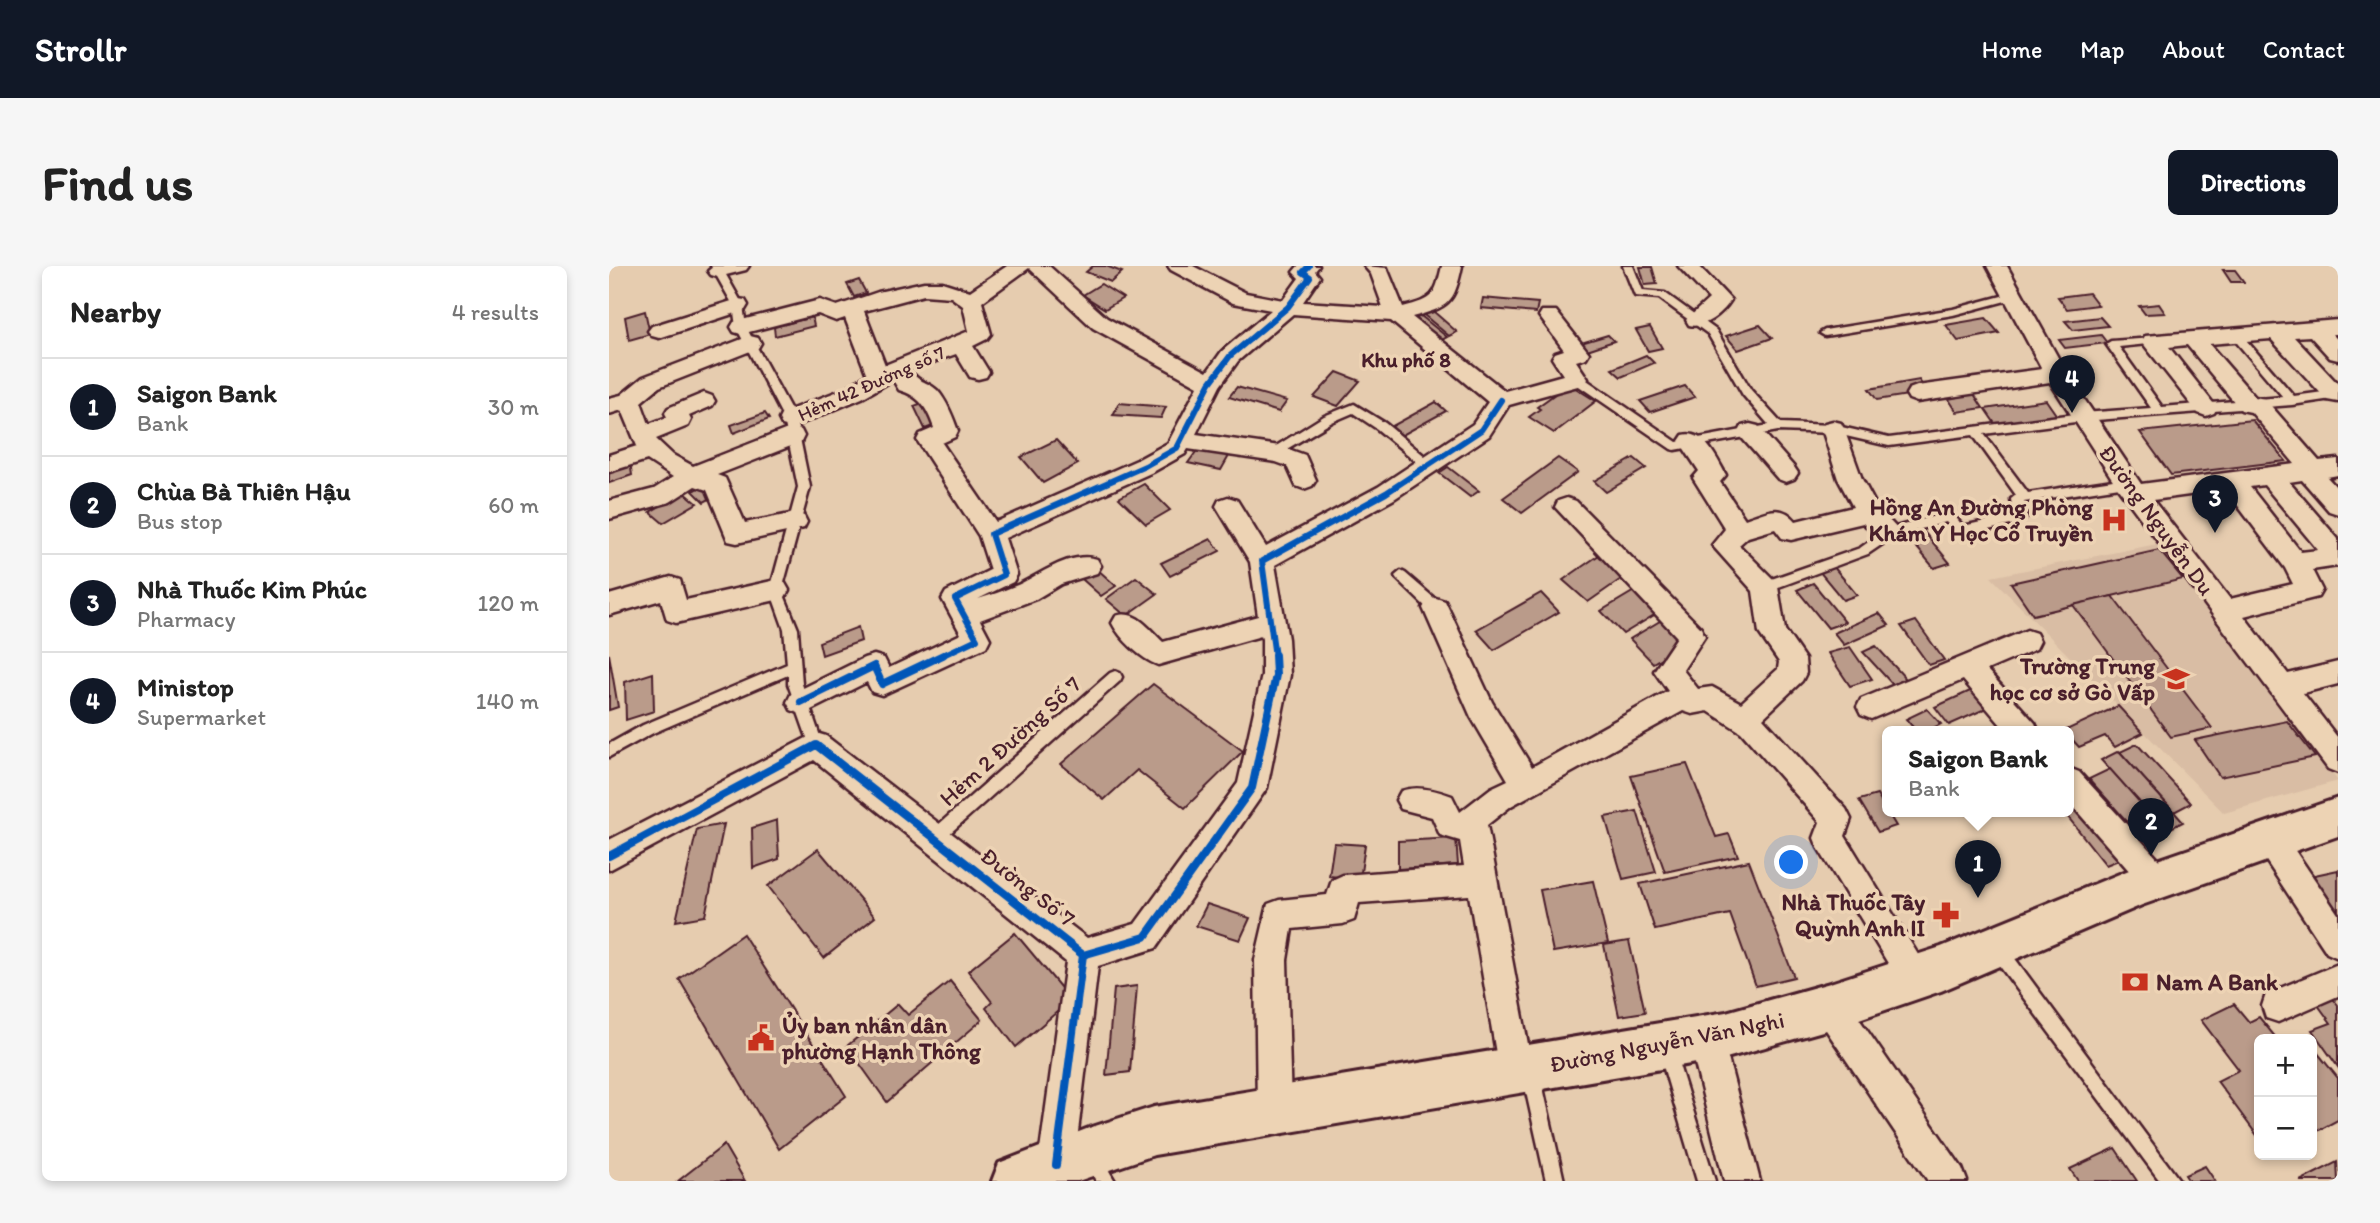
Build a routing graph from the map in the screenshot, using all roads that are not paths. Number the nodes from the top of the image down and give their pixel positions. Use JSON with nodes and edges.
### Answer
{"nodes":[{"id":1,"x":739,"y":266,"type":"edge"},
{"id":2,"x":1020,"y":266,"type":"edge"},
{"id":3,"x":1037,"y":266,"type":"edge"},
{"id":4,"x":1178,"y":266,"type":"edge"},
{"id":5,"x":1309,"y":266,"type":"edge"},
{"id":6,"x":1374,"y":266,"type":"edge"},
{"id":7,"x":1452,"y":266,"type":"edge"},
{"id":8,"x":1628,"y":266,"type":"edge"},
{"id":9,"x":1688,"y":266,"type":"edge"},
{"id":10,"x":1997,"y":266,"type":"edge"},
{"id":11,"x":717,"y":268,"type":"edge"},
{"id":12,"x":2013,"y":296,"type":"junction"},
{"id":13,"x":969,"y":301,"type":"junction"},
{"id":14,"x":738,"y":305,"type":"junction"},
{"id":15,"x":1289,"y":307,"type":"junction"},
{"id":16,"x":852,"y":308,"type":"junction"},
{"id":17,"x":1396,"y":315,"type":"junction"},
{"id":18,"x":1549,"y":316,"type":"dead end"},
{"id":19,"x":1696,"y":320,"type":"junction"},
{"id":20,"x":2338,"y":327,"type":"edge"},
{"id":21,"x":2315,"y":328,"type":"junction"},
{"id":22,"x":659,"y":331,"type":"dead end"},
{"id":23,"x":2277,"y":332,"type":"junction"},
{"id":24,"x":1825,"y":333,"type":"dead end"},
{"id":25,"x":745,"y":335,"type":"junction"},
{"id":26,"x":2236,"y":335,"type":"junction"},
{"id":27,"x":2192,"y":338,"type":"junction"},
{"id":28,"x":2153,"y":341,"type":"junction"},
{"id":29,"x":961,"y":344,"type":"junction"},
{"id":30,"x":2338,"y":353,"type":"edge"},
{"id":31,"x":978,"y":372,"type":"dead end"},
{"id":32,"x":889,"y":373,"type":"junction"},
{"id":33,"x":2056,"y":374,"type":"junction"},
{"id":34,"x":1577,"y":379,"type":"junction"},
{"id":35,"x":1210,"y":383,"type":"junction"},
{"id":36,"x":1917,"y":394,"type":"dead end"},
{"id":37,"x":2337,"y":394,"type":"edge"},
{"id":38,"x":1501,"y":400,"type":"junction"},
{"id":39,"x":704,"y":401,"type":"dead end"},
{"id":40,"x":2292,"y":401,"type":"junction"},
{"id":41,"x":619,"y":403,"type":"edge"},
{"id":42,"x":2253,"y":404,"type":"junction"},
{"id":43,"x":2206,"y":408,"type":"junction"},
{"id":44,"x":2160,"y":412,"type":"junction"},
{"id":45,"x":2083,"y":417,"type":"junction"},
{"id":46,"x":1778,"y":427,"type":"junction"},
{"id":47,"x":792,"y":428,"type":"junction"},
{"id":48,"x":1833,"y":429,"type":"junction"},
{"id":49,"x":1976,"y":431,"type":"junction"},
{"id":50,"x":1750,"y":432,"type":"junction"},
{"id":51,"x":1181,"y":440,"type":"junction"},
{"id":52,"x":1691,"y":441,"type":"junction"},
{"id":53,"x":646,"y":442,"type":"junction"},
{"id":54,"x":1271,"y":453,"type":"junction"},
{"id":55,"x":609,"y":464,"type":"edge"},
{"id":56,"x":1428,"y":465,"type":"junction"},
{"id":57,"x":2338,"y":467,"type":"edge"},
{"id":58,"x":2311,"y":471,"type":"junction"},
{"id":59,"x":1786,"y":473,"type":"dead end"},
{"id":60,"x":692,"y":476,"type":"junction"},
{"id":61,"x":2270,"y":476,"type":"junction"},
{"id":62,"x":1304,"y":480,"type":"dead end"},
{"id":63,"x":2232,"y":481,"type":"junction"},
{"id":64,"x":2131,"y":488,"type":"junction"},
{"id":65,"x":2025,"y":498,"type":"junction"},
{"id":66,"x":2338,"y":505,"type":"edge"},
{"id":67,"x":1228,"y":506,"type":"dead end"},
{"id":68,"x":1567,"y":507,"type":"dead end"},
{"id":69,"x":609,"y":510,"type":"edge"},
{"id":70,"x":1868,"y":513,"type":"junction"},
{"id":71,"x":795,"y":522,"type":"junction"},
{"id":72,"x":1739,"y":530,"type":"junction"},
{"id":73,"x":1889,"y":533,"type":"junction"},
{"id":74,"x":991,"y":534,"type":"junction"},
{"id":75,"x":2336,"y":549,"type":"edge"},
{"id":76,"x":1262,"y":561,"type":"junction"},
{"id":77,"x":2295,"y":562,"type":"junction"},
{"id":78,"x":1088,"y":566,"type":"dead end"},
{"id":79,"x":1401,"y":576,"type":"dead end"},
{"id":80,"x":1765,"y":587,"type":"junction"},
{"id":81,"x":776,"y":590,"type":"junction"},
{"id":82,"x":609,"y":605,"type":"edge"},
{"id":83,"x":1437,"y":608,"type":"joint"},
{"id":84,"x":2224,"y":611,"type":"junction"},
{"id":85,"x":964,"y":615,"type":"junction"},
{"id":86,"x":1125,"y":623,"type":"dead end"},
{"id":87,"x":1272,"y":623,"type":"junction"},
{"id":88,"x":2027,"y":641,"type":"dead end"},
{"id":89,"x":793,"y":667,"type":"junction"},
{"id":90,"x":1968,"y":667,"type":"junction"},
{"id":91,"x":2338,"y":673,"type":"edge"},
{"id":92,"x":1115,"y":677,"type":"dead end"},
{"id":93,"x":2283,"y":687,"type":"junction"},
{"id":94,"x":1686,"y":695,"type":"junction"},
{"id":95,"x":801,"y":702,"type":"junction"},
{"id":96,"x":1871,"y":707,"type":"dead end"},
{"id":97,"x":1743,"y":719,"type":"junction"},
{"id":98,"x":2020,"y":726,"type":"edge"},
{"id":99,"x":816,"y":746,"type":"junction"},
{"id":100,"x":609,"y":751,"type":"edge"},
{"id":101,"x":2338,"y":760,"type":"edge"},
{"id":102,"x":1527,"y":785,"type":"junction"},
{"id":103,"x":2074,"y":787,"type":"edge"},
{"id":104,"x":1411,"y":800,"type":"dead end"},
{"id":105,"x":2338,"y":817,"type":"edge"},
{"id":106,"x":1473,"y":830,"type":"junction"},
{"id":107,"x":934,"y":838,"type":"junction"},
{"id":108,"x":2270,"y":840,"type":"junction"},
{"id":109,"x":609,"y":856,"type":"edge"},
{"id":110,"x":1482,"y":879,"type":"junction"},
{"id":111,"x":2157,"y":880,"type":"junction"},
{"id":112,"x":2338,"y":942,"type":"edge"},
{"id":113,"x":1995,"y":946,"type":"junction"},
{"id":114,"x":1083,"y":955,"type":"junction"},
{"id":115,"x":1914,"y":977,"type":"junction"},
{"id":116,"x":2338,"y":980,"type":"edge"},
{"id":117,"x":1830,"y":1006,"type":"junction"},
{"id":118,"x":2278,"y":1006,"type":"dead end"},
{"id":119,"x":1686,"y":1042,"type":"junction"},
{"id":120,"x":1523,"y":1070,"type":"junction"},
{"id":121,"x":1274,"y":1110,"type":"junction"},
{"id":122,"x":1067,"y":1170,"type":"edge"},
{"id":123,"x":1555,"y":1181,"type":"edge"},
{"id":124,"x":1706,"y":1181,"type":"edge"},
{"id":125,"x":1742,"y":1181,"type":"edge"},
{"id":126,"x":1948,"y":1181,"type":"edge"},
{"id":127,"x":2171,"y":1181,"type":"edge"}],
"edges":[{"from":1,"to":11,"type":"street"},
{"from":2,"to":13,"type":"street"},
{"from":3,"to":35,"type":"street"},
{"from":4,"to":15,"type":"street"},
{"from":5,"to":15,"type":"street"},
{"from":6,"to":17,"type":"street"},
{"from":7,"to":17,"type":"street"},
{"from":8,"to":19,"type":"lane"},
{"from":9,"to":19,"type":"street"},
{"from":10,"to":12,"type":"street","name":"Đường Nguyễn Du"},
{"from":11,"to":14,"type":"lane"},
{"from":12,"to":24,"type":"lane"},
{"from":12,"to":33,"type":"street","name":"Đường Nguyễn Du"},
{"from":13,"to":16,"type":"street"},
{"from":13,"to":29,"type":"street"},
{"from":14,"to":22,"type":"street"},
{"from":14,"to":25,"type":"lane"},
{"from":15,"to":17,"type":"street"},
{"from":15,"to":35,"type":"street"},
{"from":16,"to":25,"type":"street"},
{"from":16,"to":32,"type":"street"},
{"from":17,"to":38,"type":"street"},
{"from":18,"to":34,"type":"street"},
{"from":19,"to":46,"type":"lane"},
{"from":20,"to":21,"type":"street"},
{"from":21,"to":23,"type":"street"},
{"from":21,"to":30,"type":"street"},
{"from":23,"to":26,"type":"street"},
{"from":23,"to":37,"type":"street"},
{"from":25,"to":41,"type":"street"},
{"from":25,"to":47,"type":"lane"},
{"from":26,"to":27,"type":"street"},
{"from":26,"to":40,"type":"lane"},
{"from":27,"to":28,"type":"street"},
{"from":27,"to":42,"type":"street"},
{"from":28,"to":43,"type":"street"},
{"from":28,"to":44,"type":"lane"},
{"from":29,"to":31,"type":"street","name":"Hẻm 42 Đường số 7"},
{"from":29,"to":32,"type":"street","name":"Hẻm 42 Đường số 7"},
{"from":32,"to":47,"type":"street","name":"Hẻm 42 Đường số 7"},
{"from":32,"to":74,"type":"street"},
{"from":33,"to":36,"type":"street"},
{"from":33,"to":45,"type":"street","name":"Đường Nguyễn Du"},
{"from":34,"to":38,"type":"street"},
{"from":34,"to":52,"type":"lane"},
{"from":35,"to":51,"type":"street"},
{"from":37,"to":40,"type":"lane"},
{"from":38,"to":56,"type":"street"},
{"from":39,"to":53,"type":"street"},
{"from":40,"to":42,"type":"lane"},
{"from":41,"to":53,"type":"street"},
{"from":42,"to":43,"type":"lane"},
{"from":42,"to":58,"type":"street"},
{"from":43,"to":44,"type":"lane"},
{"from":44,"to":45,"type":"lane"},
{"from":45,"to":49,"type":"lane"},
{"from":45,"to":64,"type":"street","name":"Đường Nguyễn Du"},
{"from":46,"to":48,"type":"lane"},
{"from":46,"to":50,"type":"lane"},
{"from":47,"to":60,"type":"street","name":"Hẻm 42 Đường số 7"},
{"from":47,"to":71,"type":"lane"},
{"from":48,"to":49,"type":"lane"},
{"from":48,"to":70,"type":"street"},
{"from":49,"to":65,"type":"lane"},
{"from":50,"to":52,"type":"lane"},
{"from":50,"to":59,"type":"street"},
{"from":51,"to":54,"type":"street"},
{"from":51,"to":74,"type":"street"},
{"from":52,"to":72,"type":"street"},
{"from":53,"to":55,"type":"street"},
{"from":53,"to":60,"type":"street"},
{"from":54,"to":56,"type":"lane"},
{"from":54,"to":62,"type":"street"},
{"from":56,"to":76,"type":"street"},
{"from":57,"to":58,"type":"street"},
{"from":58,"to":61,"type":"street"},
{"from":58,"to":66,"type":"street"},
{"from":60,"to":69,"type":"street","name":"Hẻm 42 Đường số 7"},
{"from":60,"to":71,"type":"street"},
{"from":61,"to":63,"type":"street"},
{"from":61,"to":75,"type":"street"},
{"from":63,"to":64,"type":"street"},
{"from":63,"to":77,"type":"street"},
{"from":64,"to":65,"type":"lane"},
{"from":64,"to":84,"type":"street","name":"Đường Nguyễn Du"},
{"from":65,"to":73,"type":"lane"},
{"from":67,"to":76,"type":"street"},
{"from":68,"to":94,"type":"street"},
{"from":70,"to":72,"type":"street"},
{"from":70,"to":73,"type":"street"},
{"from":71,"to":81,"type":"lane"},
{"from":72,"to":80,"type":"street"},
{"from":73,"to":80,"type":"lane"},
{"from":74,"to":85,"type":"street"},
{"from":75,"to":77,"type":"street"},
{"from":76,"to":87,"type":"street"},
{"from":77,"to":84,"type":"street"},
{"from":78,"to":85,"type":"street"},
{"from":79,"to":83,"type":"lane"},
{"from":80,"to":97,"type":"street"},
{"from":81,"to":82,"type":"street"},
{"from":81,"to":89,"type":"lane"},
{"from":83,"to":102,"type":"street"},
{"from":84,"to":93,"type":"street","name":"Đường Nguyễn Du"},
{"from":85,"to":95,"type":"street"},
{"from":86,"to":87,"type":"street"},
{"from":87,"to":114,"type":"street"},
{"from":88,"to":90,"type":"street"},
{"from":89,"to":95,"type":"lane"},
{"from":89,"to":100,"type":"lane"},
{"from":90,"to":96,"type":"street"},
{"from":90,"to":98,"type":"street"},
{"from":91,"to":93,"type":"street"},
{"from":92,"to":107,"type":"lane","name":"Hẻm 2 Đường Số 7"},
{"from":93,"to":101,"type":"street","name":"Đường Nguyễn Du"},
{"from":94,"to":97,"type":"street"},
{"from":94,"to":102,"type":"street"},
{"from":95,"to":99,"type":"lane"},
{"from":97,"to":115,"type":"street"},
{"from":99,"to":107,"type":"street","name":"Đường Số 7"},
{"from":99,"to":109,"type":"street"},
{"from":102,"to":106,"type":"street"},
{"from":103,"to":111,"type":"street"},
{"from":104,"to":106,"type":"street"},
{"from":105,"to":108,"type":"main road","name":"Đường Nguyễn Văn Nghi"},
{"from":106,"to":110,"type":"street"},
{"from":107,"to":114,"type":"street","name":"Đường Số 7"},
{"from":108,"to":111,"type":"main road","name":"Đường Nguyễn Văn Nghi"},
{"from":108,"to":112,"type":"street"},
{"from":110,"to":120,"type":"street"},
{"from":110,"to":121,"type":"street"},
{"from":111,"to":113,"type":"main road","name":"Đường Nguyễn Văn Nghi"},
{"from":113,"to":115,"type":"main road","name":"Đường Nguyễn Văn Nghi"},
{"from":113,"to":127,"type":"lane"},
{"from":114,"to":122,"type":"street","name":"Đường Số 7"},
{"from":115,"to":117,"type":"main road","name":"Đường Nguyễn Văn Nghi"},
{"from":116,"to":118,"type":"street"},
{"from":117,"to":119,"type":"main road","name":"Đường Nguyễn Văn Nghi"},
{"from":117,"to":126,"type":"street"},
{"from":119,"to":120,"type":"main road","name":"Đường Nguyễn Văn Nghi"},
{"from":119,"to":124,"type":"lane"},
{"from":119,"to":125,"type":"street"},
{"from":120,"to":121,"type":"main road","name":"Đường Nguyễn Văn Nghi"},
{"from":120,"to":123,"type":"lane"},
{"from":121,"to":122,"type":"main road","name":"Đường Nguyễn Văn Nghi"}]}
